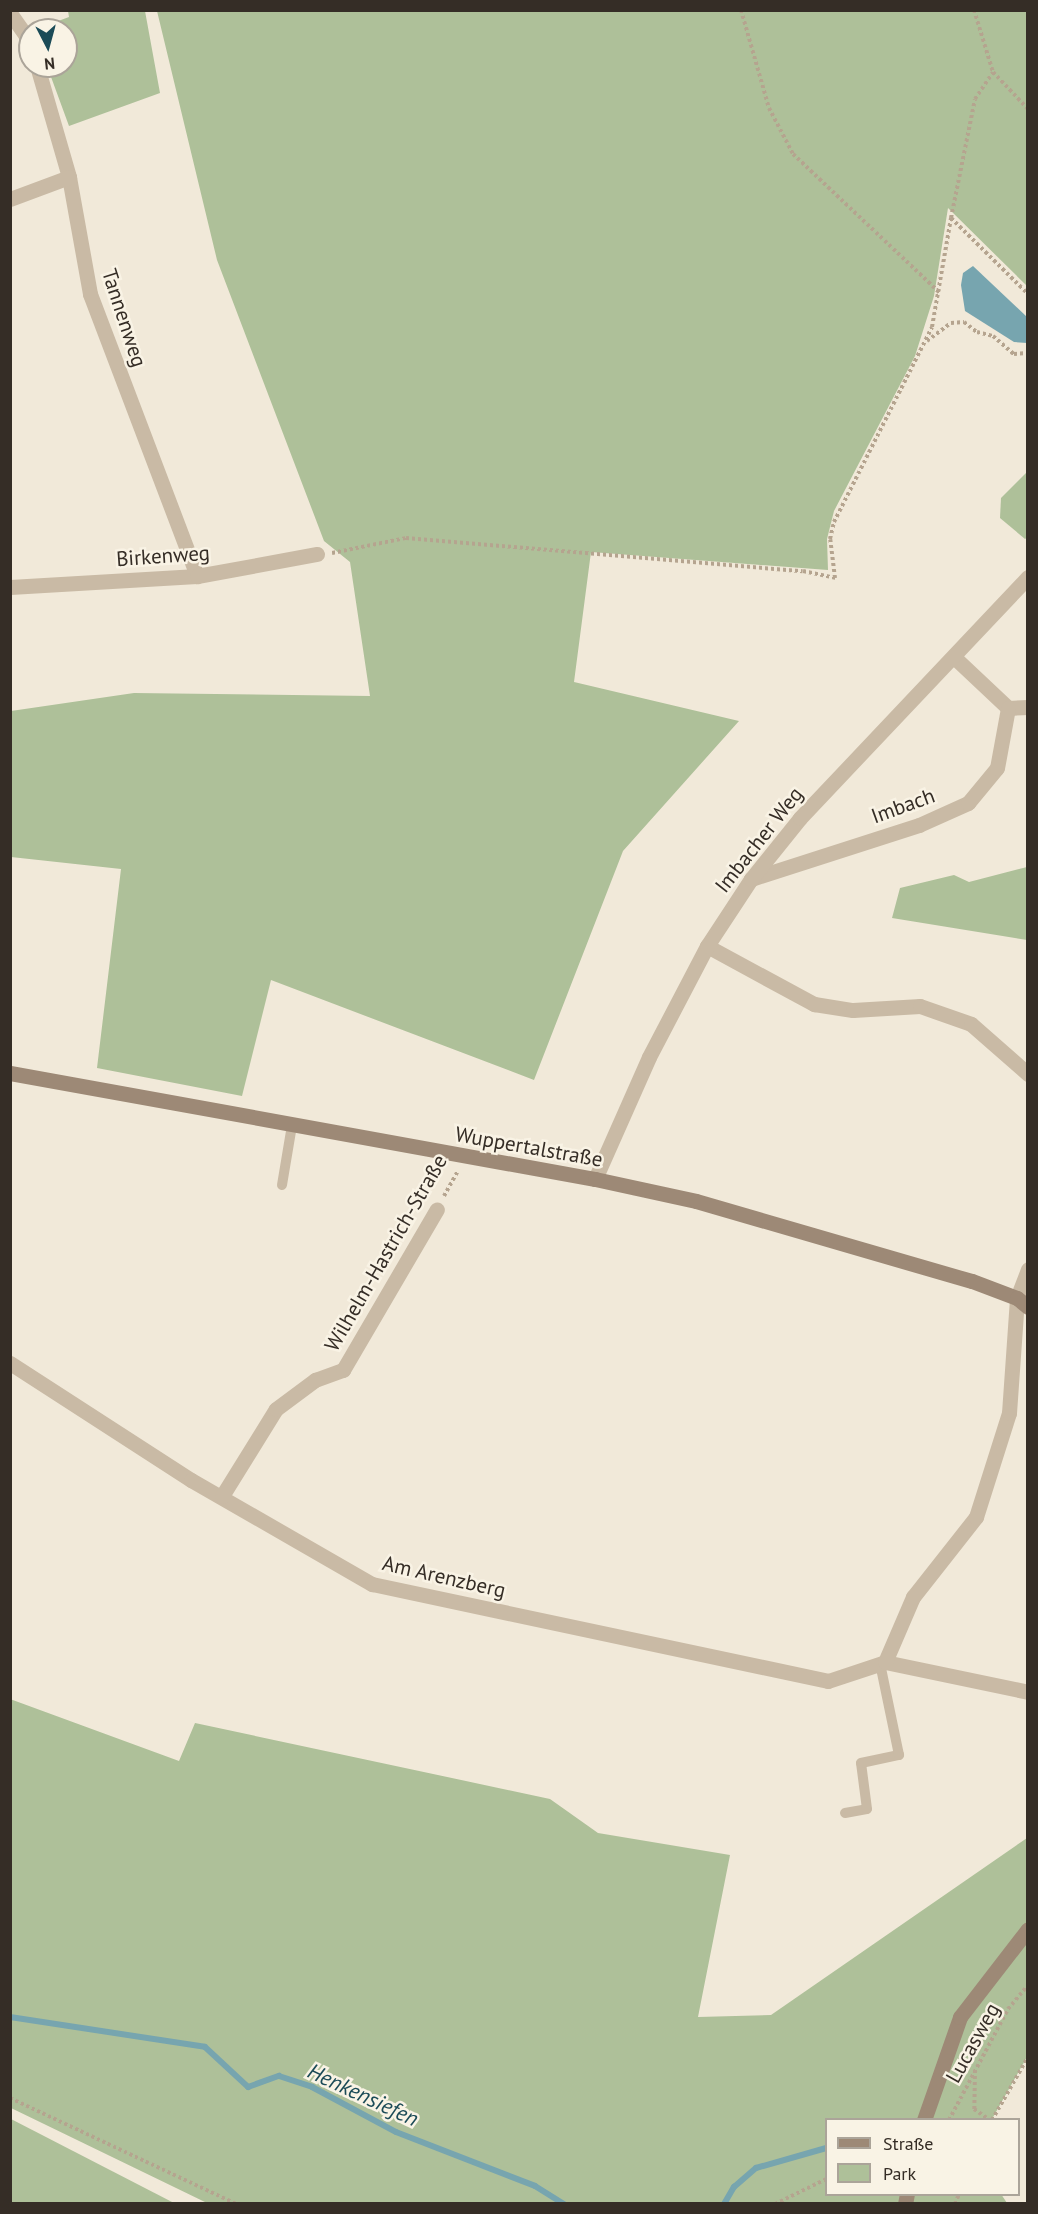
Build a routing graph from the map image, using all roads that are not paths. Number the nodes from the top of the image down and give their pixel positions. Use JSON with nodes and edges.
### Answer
{"nodes":[{"id":1,"x":40,"y":78,"type":"edge"},
{"id":2,"x":69,"y":177,"type":"junction"},
{"id":3,"x":10,"y":199,"type":"edge"},
{"id":4,"x":317,"y":554,"type":"road end"},
{"id":5,"x":197,"y":576,"type":"junction"},
{"id":6,"x":1028,"y":578,"type":"edge"},
{"id":7,"x":10,"y":587,"type":"edge"},
{"id":8,"x":955,"y":658,"type":"junction"},
{"id":9,"x":1028,"y":707,"type":"edge"},
{"id":10,"x":1008,"y":708,"type":"junction"},
{"id":11,"x":751,"y":879,"type":"junction"},
{"id":12,"x":707,"y":946,"type":"junction"},
{"id":13,"x":10,"y":1073,"type":"edge"},
{"id":14,"x":1028,"y":1074,"type":"edge"},
{"id":15,"x":292,"y":1125,"type":"junction"},
{"id":16,"x":595,"y":1179,"type":"junction"},
{"id":17,"x":282,"y":1185,"type":"dead end"},
{"id":18,"x":437,"y":1209,"type":"road end"},
{"id":19,"x":1028,"y":1269,"type":"edge"},
{"id":20,"x":1022,"y":1302,"type":"edge"},
{"id":21,"x":10,"y":1363,"type":"edge"},
{"id":22,"x":222,"y":1496,"type":"junction"},
{"id":23,"x":883,"y":1662,"type":"junction"},
{"id":24,"x":1028,"y":1692,"type":"edge"},
{"id":25,"x":845,"y":1813,"type":"dead end"},
{"id":26,"x":1028,"y":1929,"type":"edge"},
{"id":27,"x":925,"y":2118,"type":"edge"}],
"edges":[{"from":1,"to":2,"type":"street","name":"Tannenweg"},
{"from":2,"to":3,"type":"street"},
{"from":2,"to":5,"type":"street","name":"Tannenweg"},
{"from":4,"to":5,"type":"street","name":"Birkenweg"},
{"from":5,"to":7,"type":"street","name":"Birkenweg"},
{"from":6,"to":8,"type":"street","name":"Imbacher Weg"},
{"from":8,"to":10,"type":"street"},
{"from":8,"to":11,"type":"street","name":"Imbacher Weg"},
{"from":9,"to":10,"type":"street"},
{"from":10,"to":11,"type":"street","name":"Imbach"},
{"from":11,"to":12,"type":"street","name":"Imbacher Weg"},
{"from":12,"to":14,"type":"street"},
{"from":12,"to":16,"type":"street","name":"Imbacher Weg"},
{"from":13,"to":15,"type":"main road","name":"Wuppertalstraße"},
{"from":15,"to":16,"type":"main road","name":"Wuppertalstraße"},
{"from":15,"to":17,"type":"lane"},
{"from":16,"to":20,"type":"main road","name":"Wuppertalstraße"},
{"from":18,"to":22,"type":"street","name":"Wilhelm-Hastrich-Straße"},
{"from":19,"to":20,"type":"street"},
{"from":20,"to":23,"type":"street"},
{"from":21,"to":22,"type":"street","name":"Am Arenzberg"},
{"from":22,"to":23,"type":"street","name":"Am Arenzberg"},
{"from":23,"to":24,"type":"street"},
{"from":23,"to":25,"type":"lane"},
{"from":26,"to":27,"type":"main road"}]}
